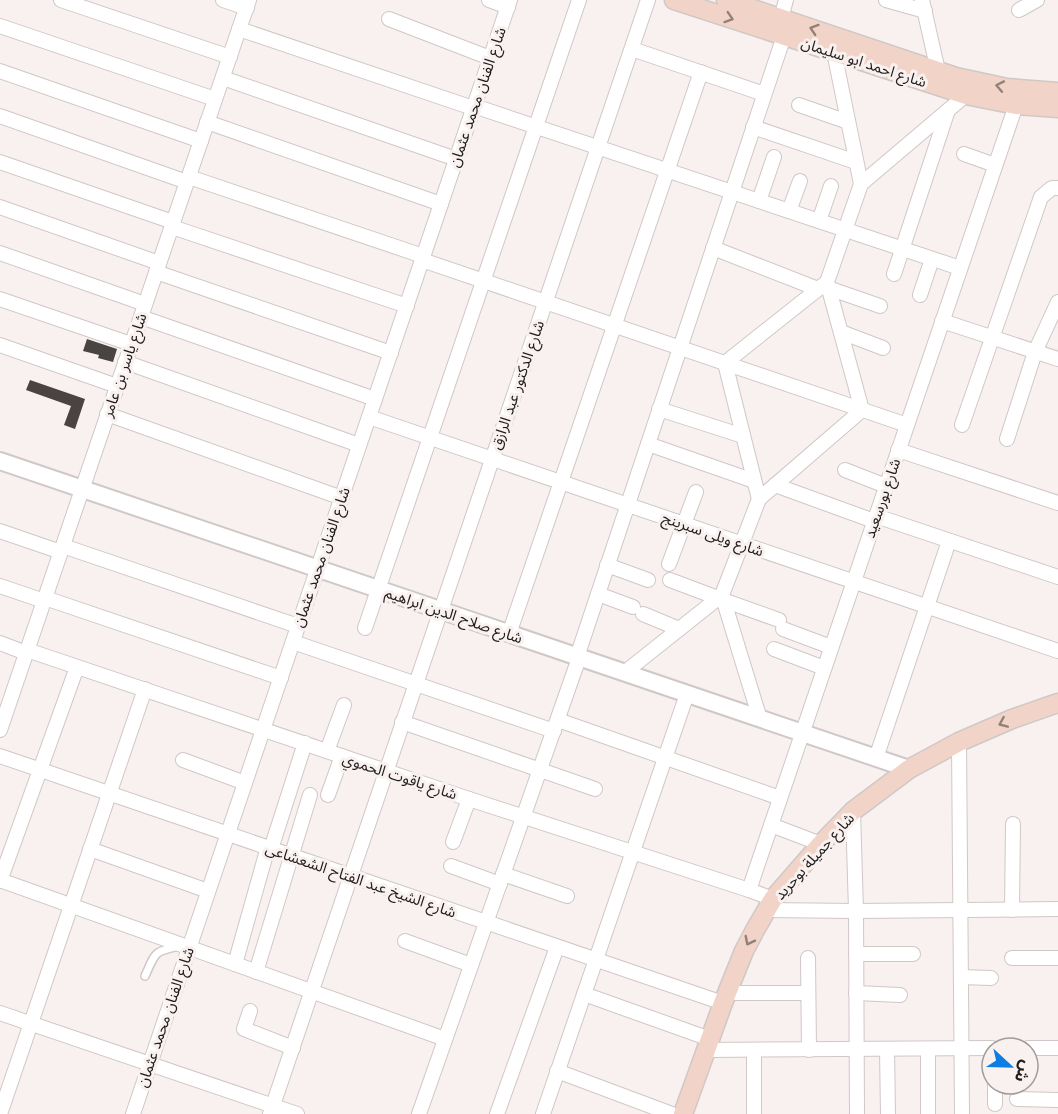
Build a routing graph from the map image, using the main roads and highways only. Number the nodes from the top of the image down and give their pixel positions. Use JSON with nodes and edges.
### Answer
{"nodes":[{"id":1,"x":674,"y":0,"type":"edge"},
{"id":2,"x":726,"y":0,"type":"edge"},
{"id":3,"x":782,"y":27,"type":"junction"},
{"id":4,"x":970,"y":88,"type":"junction"},
{"id":5,"x":1058,"y":92,"type":"edge"},
{"id":6,"x":1058,"y":108,"type":"edge"},
{"id":7,"x":1058,"y":703,"type":"edge"},
{"id":8,"x":683,"y":1114,"type":"edge"}],
"edges":[{"from":1,"to":3,"type":"main road","name":"شارع احمد ابو سليمان","one_way":true},
{"from":2,"to":3,"type":"main road","name":"شارع احمد ابو سليمان"},
{"from":3,"to":4,"type":"main road","name":"شارع احمد ابو سليمان"},
{"from":4,"to":3,"type":"main road","name":"شارع احمد ابو سليمان","one_way":true},
{"from":5,"to":4,"type":"main road","name":"شارع احمد ابو سليمان","one_way":true},
{"from":4,"to":6,"type":"main road","name":"شارع احمد ابو سليمان"},
{"from":7,"to":8,"type":"main road","name":"شارع جميلة بوحريد","one_way":true}]}
